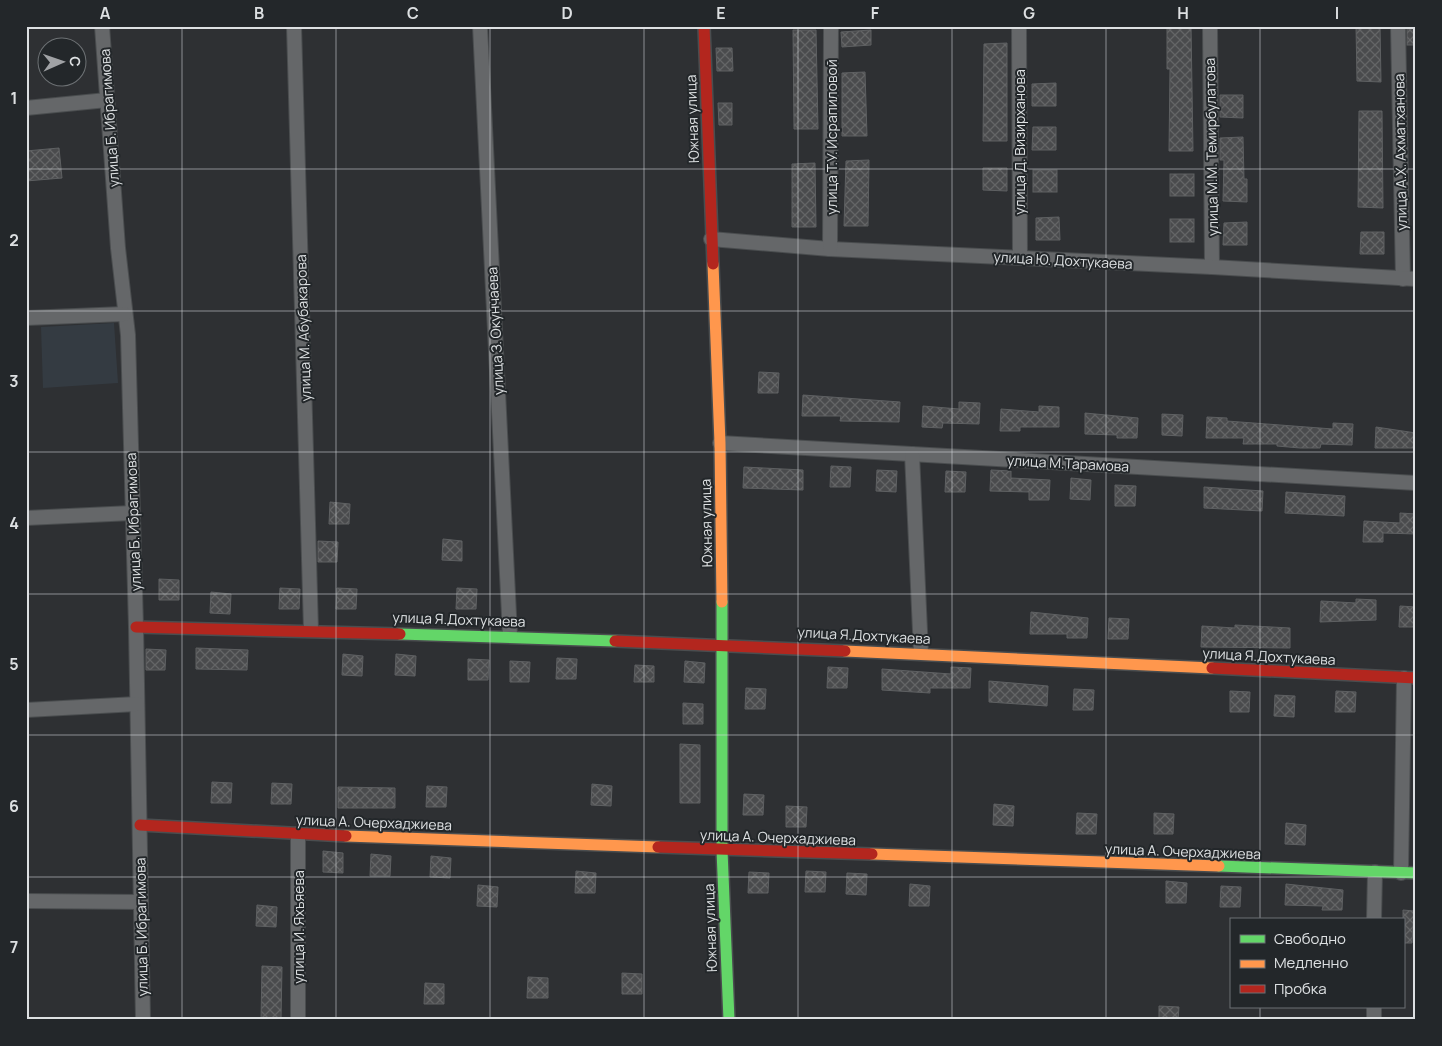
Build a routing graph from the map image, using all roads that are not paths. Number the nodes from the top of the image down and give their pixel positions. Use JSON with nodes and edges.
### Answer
{"nodes":[{"id":1,"x":102,"y":26,"type":"edge"},
{"id":2,"x":294,"y":26,"type":"edge"},
{"id":3,"x":480,"y":26,"type":"edge"},
{"id":4,"x":704,"y":26,"type":"edge"},
{"id":5,"x":832,"y":26,"type":"edge"},
{"id":6,"x":1019,"y":26,"type":"edge"},
{"id":7,"x":1210,"y":26,"type":"edge"},
{"id":8,"x":1398,"y":26,"type":"edge"},
{"id":9,"x":107,"y":100,"type":"junction"},
{"id":10,"x":26,"y":108,"type":"edge"},
{"id":11,"x":711,"y":239,"type":"junction"},
{"id":12,"x":830,"y":249,"type":"junction"},
{"id":13,"x":1020,"y":257,"type":"junction"},
{"id":14,"x":1212,"y":267,"type":"junction"},
{"id":15,"x":1409,"y":279,"type":"edge"},
{"id":16,"x":124,"y":314,"type":"junction"},
{"id":17,"x":26,"y":318,"type":"edge"},
{"id":18,"x":720,"y":444,"type":"junction"},
{"id":19,"x":912,"y":454,"type":"junction"},
{"id":20,"x":1416,"y":483,"type":"edge"},
{"id":21,"x":132,"y":513,"type":"junction"},
{"id":22,"x":26,"y":518,"type":"edge"},
{"id":23,"x":136,"y":627,"type":"junction"},
{"id":24,"x":311,"y":630,"type":"junction"},
{"id":25,"x":510,"y":635,"type":"junction"},
{"id":26,"x":723,"y":643,"type":"junction"},
{"id":27,"x":921,"y":653,"type":"junction"},
{"id":28,"x":1410,"y":678,"type":"edge"},
{"id":29,"x":137,"y":704,"type":"junction"},
{"id":30,"x":26,"y":710,"type":"edge"},
{"id":31,"x":140,"y":825,"type":"junction"},
{"id":32,"x":298,"y":834,"type":"junction"},
{"id":33,"x":722,"y":850,"type":"junction"},
{"id":34,"x":1375,"y":872,"type":"junction"},
{"id":35,"x":1401,"y":872,"type":"junction"},
{"id":36,"x":1416,"y":873,"type":"edge"},
{"id":37,"x":26,"y":901,"type":"edge"},
{"id":38,"x":141,"y":902,"type":"junction"},
{"id":39,"x":1374,"y":918,"type":"edge"},
{"id":40,"x":143,"y":1020,"type":"edge"},
{"id":41,"x":298,"y":1020,"type":"edge"},
{"id":42,"x":729,"y":1020,"type":"edge"}],
"edges":[{"from":1,"to":9,"type":"street","name":"улица Б. Ибрагимова"},
{"from":2,"to":24,"type":"street","name":"улица М. Абубакарова"},
{"from":3,"to":25,"type":"street","name":"улица З. Окунчаева"},
{"from":4,"to":11,"type":"street","name":"Южная улица"},
{"from":5,"to":12,"type":"street","name":"улица Т.У. Исрапиловой"},
{"from":6,"to":13,"type":"street","name":"улица Д. Визирханова"},
{"from":7,"to":14,"type":"street","name":"улица М.М. Темирбулатова"},
{"from":8,"to":15,"type":"street","name":"улица А.Х. Ахматханова"},
{"from":9,"to":10,"type":"street"},
{"from":9,"to":16,"type":"street","name":"улица Б. Ибрагимова"},
{"from":11,"to":12,"type":"street","name":"улица Ю. Дохтукаева"},
{"from":11,"to":18,"type":"street","name":"Южная улица"},
{"from":12,"to":13,"type":"street","name":"улица Ю. Дохтукаева"},
{"from":13,"to":14,"type":"street","name":"улица Ю. Дохтукаева"},
{"from":14,"to":15,"type":"street","name":"улица Ю. Дохтукаева"},
{"from":16,"to":17,"type":"street"},
{"from":16,"to":21,"type":"street","name":"улица Б. Ибрагимова"},
{"from":18,"to":19,"type":"street","name":"улица М.Тарамова"},
{"from":18,"to":26,"type":"street","name":"Южная улица"},
{"from":19,"to":20,"type":"street","name":"улица М.Тарамова"},
{"from":19,"to":27,"type":"street"},
{"from":21,"to":22,"type":"street"},
{"from":21,"to":23,"type":"street","name":"улица Б. Ибрагимова"},
{"from":23,"to":24,"type":"street","name":"улица Я.Дохтукаева"},
{"from":23,"to":29,"type":"street","name":"улица Б. Ибрагимова"},
{"from":24,"to":25,"type":"street","name":"улица Я.Дохтукаева"},
{"from":25,"to":26,"type":"street","name":"улица Я.Дохтукаева"},
{"from":26,"to":27,"type":"street","name":"улица Я.Дохтукаева"},
{"from":26,"to":33,"type":"street","name":"Южная улица"},
{"from":27,"to":28,"type":"street","name":"улица Я.Дохтукаева"},
{"from":28,"to":35,"type":"street"},
{"from":29,"to":30,"type":"street"},
{"from":29,"to":31,"type":"street","name":"улица Б. Ибрагимова"},
{"from":31,"to":32,"type":"street","name":"улица А. Очерхаджиева"},
{"from":31,"to":38,"type":"street","name":"улица Б. Ибрагимова"},
{"from":32,"to":33,"type":"street","name":"улица А. Очерхаджиева"},
{"from":32,"to":41,"type":"street","name":"улица И. Яхъяева"},
{"from":33,"to":34,"type":"street","name":"улица А. Очерхаджиева"},
{"from":33,"to":42,"type":"street","name":"Южная улица"},
{"from":34,"to":35,"type":"street","name":"улица А. Очерхаджиева"},
{"from":34,"to":39,"type":"street"},
{"from":35,"to":36,"type":"street","name":"улица А. Очерхаджиева"},
{"from":37,"to":38,"type":"street"},
{"from":38,"to":40,"type":"street","name":"улица Б. Ибрагимова"}]}
